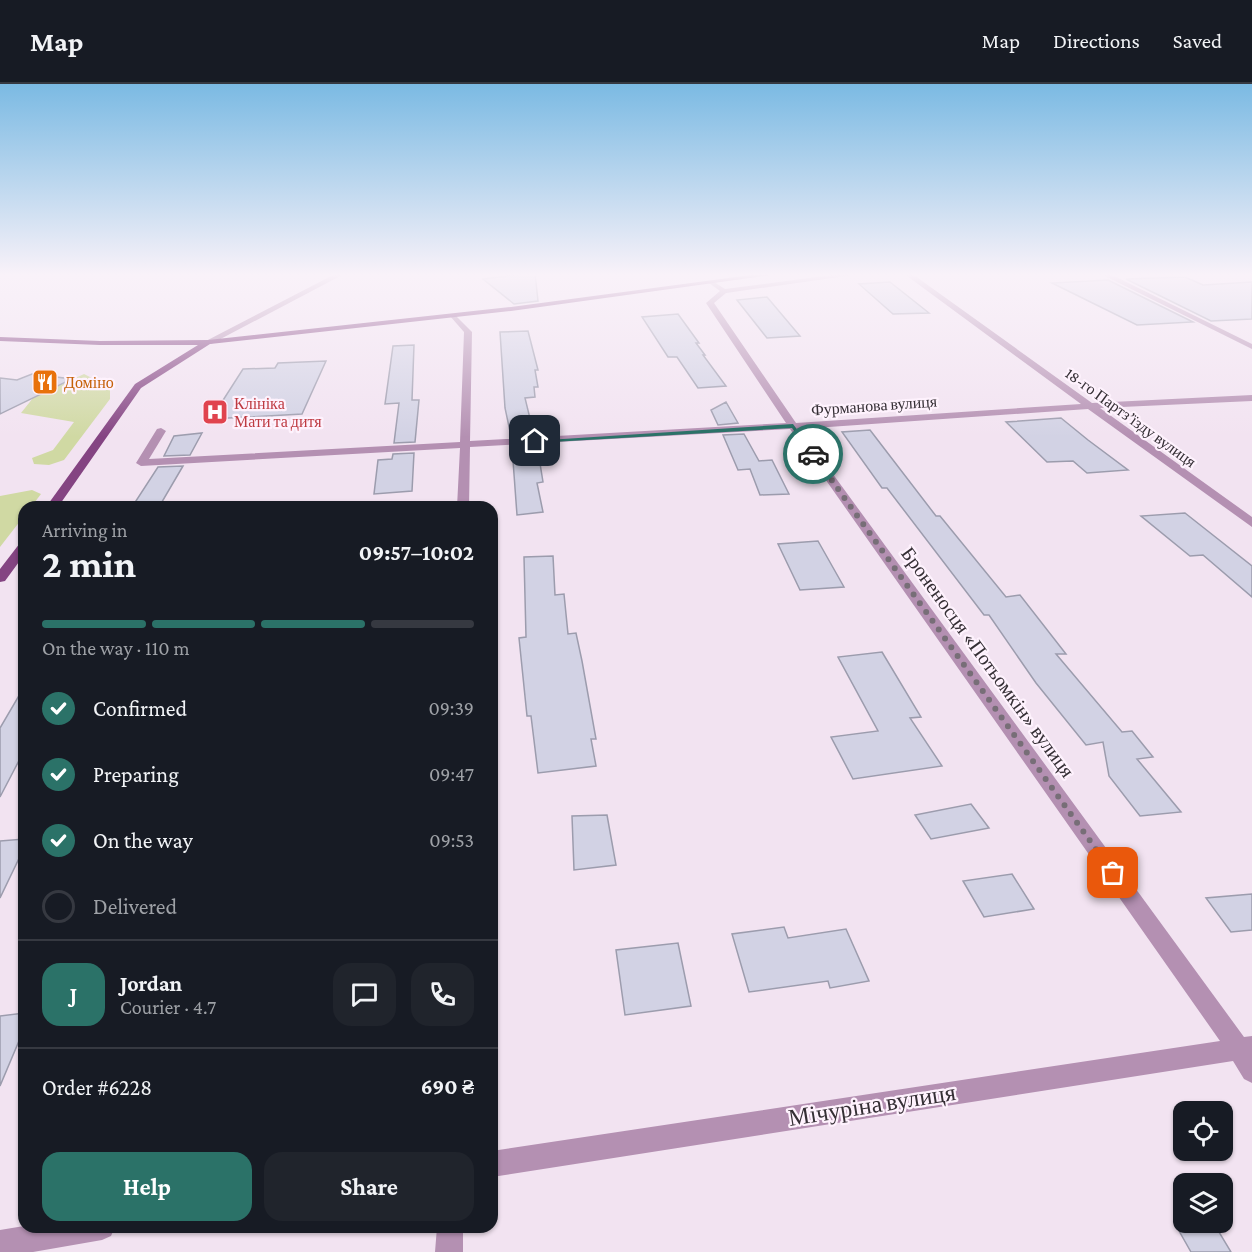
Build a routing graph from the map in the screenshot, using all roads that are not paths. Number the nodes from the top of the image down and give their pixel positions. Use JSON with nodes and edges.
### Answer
{"nodes":[{"id":1,"x":236,"y":328,"type":"edge"},
{"id":2,"x":345,"y":328,"type":"edge"},
{"id":3,"x":464,"y":328,"type":"edge"},
{"id":4,"x":727,"y":328,"type":"edge"},
{"id":5,"x":981,"y":328,"type":"edge"},
{"id":6,"x":1212,"y":328,"type":"edge"},
{"id":7,"x":0,"y":339,"type":"edge"},
{"id":8,"x":208,"y":342,"type":"junction"},
{"id":9,"x":1252,"y":347,"type":"edge"},
{"id":10,"x":1252,"y":398,"type":"edge"},
{"id":11,"x":1090,"y":406,"type":"junction"},
{"id":12,"x":793,"y":426,"type":"junction"},
{"id":13,"x":161,"y":431,"type":"dead end"},
{"id":14,"x":465,"y":445,"type":"junction"},
{"id":15,"x":56,"y":501,"type":"edge"},
{"id":16,"x":464,"y":501,"type":"edge"},
{"id":17,"x":1252,"y":523,"type":"edge"},
{"id":18,"x":18,"y":554,"type":"edge"},
{"id":19,"x":0,"y":578,"type":"edge"},
{"id":20,"x":1245,"y":1048,"type":"edge"},
{"id":21,"x":1252,"y":1071,"type":"edge"},
{"id":22,"x":498,"y":1163,"type":"edge"},
{"id":23,"x":66,"y":1233,"type":"edge"},
{"id":24,"x":450,"y":1233,"type":"edge"},
{"id":25,"x":0,"y":1244,"type":"edge"},
{"id":26,"x":450,"y":1252,"type":"edge"}],
"edges":[{"from":1,"to":8,"type":"street"},
{"from":2,"to":8,"type":"main road"},
{"from":3,"to":14,"type":"street"},
{"from":4,"to":12,"type":"street","name":"Броненосця «Потьомкін» вулиця"},
{"from":5,"to":11,"type":"street","name":"18-го Партз’їзду вулиця"},
{"from":6,"to":9,"type":"street"},
{"from":7,"to":8,"type":"main road"},
{"from":8,"to":15,"type":"main road"},
{"from":10,"to":11,"type":"street","name":"Фурманова вулиця"},
{"from":11,"to":12,"type":"street","name":"Фурманова вулиця"},
{"from":11,"to":17,"type":"street","name":"18-го Партз’їзду вулиця"},
{"from":12,"to":14,"type":"street","name":"Фурманова вулиця"},
{"from":12,"to":20,"type":"street","name":"Броненосця «Потьомкін» вулиця"},
{"from":13,"to":14,"type":"street","name":"Фурманова вулиця"},
{"from":14,"to":16,"type":"street"},
{"from":18,"to":19,"type":"main road"},
{"from":20,"to":21,"type":"street","name":"Броненосця «Потьомкін» вулиця"},
{"from":20,"to":22,"type":"street","name":"Мічуріна вулиця"},
{"from":23,"to":25,"type":"street"},
{"from":24,"to":26,"type":"street"}]}
